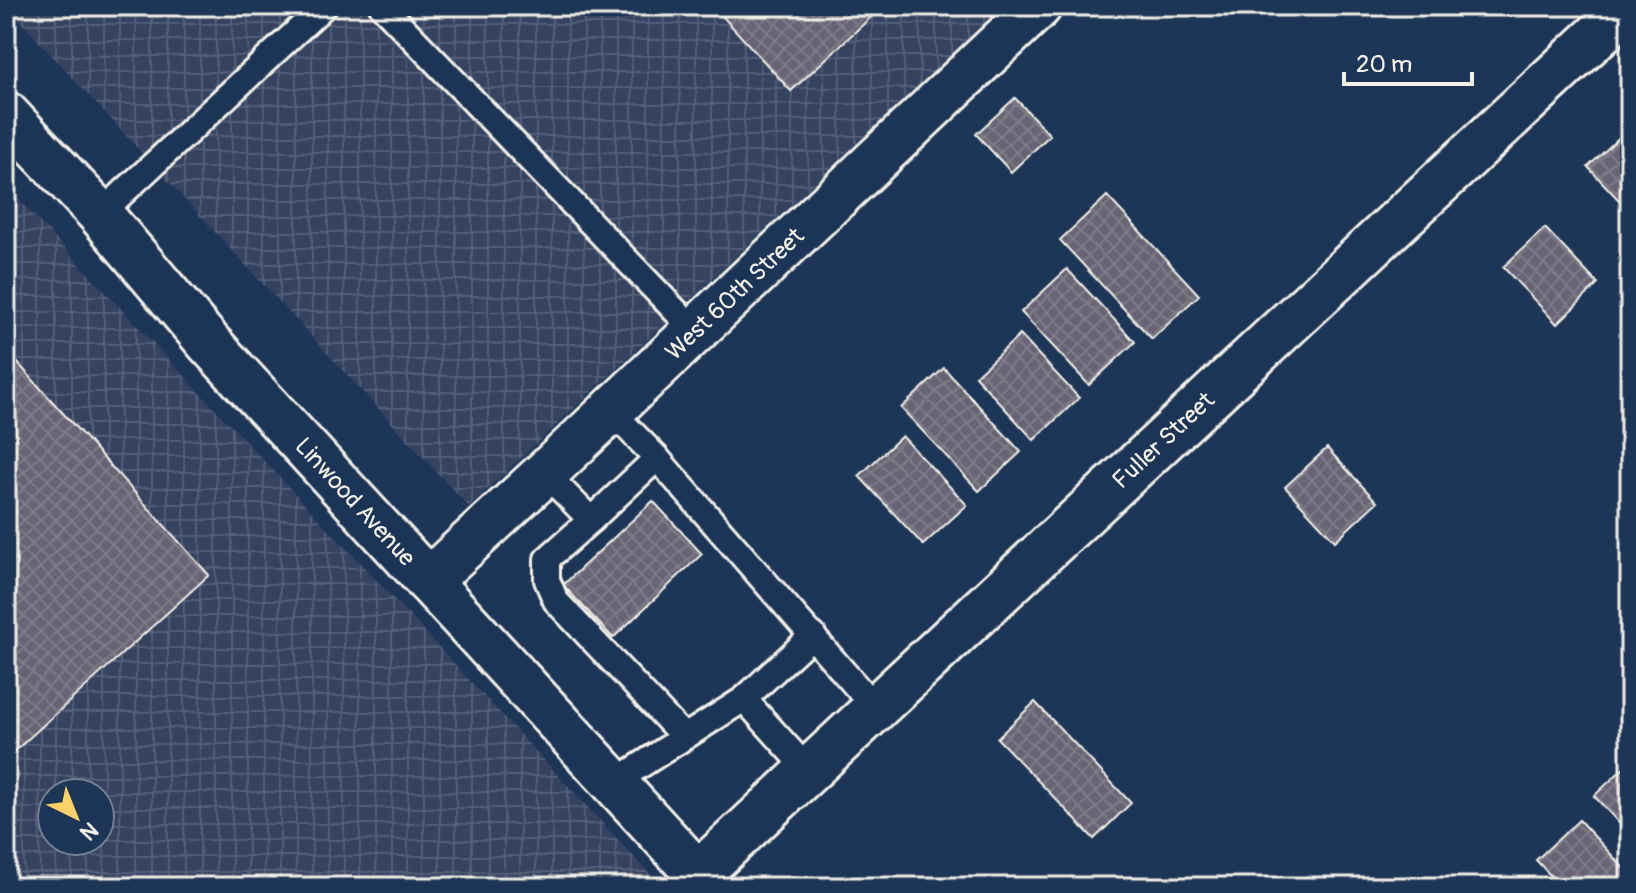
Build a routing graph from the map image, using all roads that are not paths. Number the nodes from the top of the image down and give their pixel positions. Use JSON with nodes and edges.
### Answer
{"nodes":[{"id":1,"x":324,"y":6,"type":"edge"},
{"id":2,"x":382,"y":6,"type":"edge"},
{"id":3,"x":1039,"y":6,"type":"edge"},
{"id":4,"x":1629,"y":6,"type":"edge"},
{"id":5,"x":6,"y":114,"type":"edge"},
{"id":6,"x":100,"y":214,"type":"junction"},
{"id":7,"x":694,"y":330,"type":"junction"},
{"id":8,"x":610,"y":410,"type":"junction"},
{"id":9,"x":657,"y":458,"type":"junction"},
{"id":10,"x":545,"y":473,"type":"junction"},
{"id":11,"x":591,"y":520,"type":"junction"},
{"id":12,"x":428,"y":581,"type":"junction"},
{"id":13,"x":813,"y":635,"type":"junction"},
{"id":14,"x":744,"y":699,"type":"junction"},
{"id":15,"x":876,"y":709,"type":"junction"},
{"id":16,"x":684,"y":737,"type":"junction"},
{"id":17,"x":809,"y":771,"type":"junction"},
{"id":18,"x":613,"y":783,"type":"junction"},
{"id":19,"x":704,"y":881,"type":"edge"}],
"edges":[{"from":1,"to":6,"type":"lane"},
{"from":2,"to":7,"type":"lane"},
{"from":3,"to":7,"type":"street","name":"West 60th Street"},
{"from":4,"to":15,"type":"street","name":"Fuller Street"},
{"from":5,"to":6,"type":"street","name":"Linwood Avenue"},
{"from":6,"to":12,"type":"street","name":"Linwood Avenue"},
{"from":7,"to":8,"type":"street","name":"West 60th Street"},
{"from":8,"to":9,"type":"lane"},
{"from":8,"to":10,"type":"street","name":"West 60th Street"},
{"from":9,"to":11,"type":"lane"},
{"from":9,"to":13,"type":"lane"},
{"from":10,"to":11,"type":"lane"},
{"from":10,"to":12,"type":"street","name":"West 60th Street"},
{"from":11,"to":16,"type":"lane"},
{"from":12,"to":18,"type":"street","name":"Linwood Avenue"},
{"from":13,"to":14,"type":"lane"},
{"from":13,"to":15,"type":"lane"},
{"from":14,"to":16,"type":"lane"},
{"from":14,"to":17,"type":"lane"},
{"from":15,"to":17,"type":"street","name":"Fuller Street"},
{"from":16,"to":18,"type":"lane"},
{"from":17,"to":19,"type":"street","name":"Fuller Street"},
{"from":18,"to":19,"type":"street","name":"Linwood Avenue"}]}
